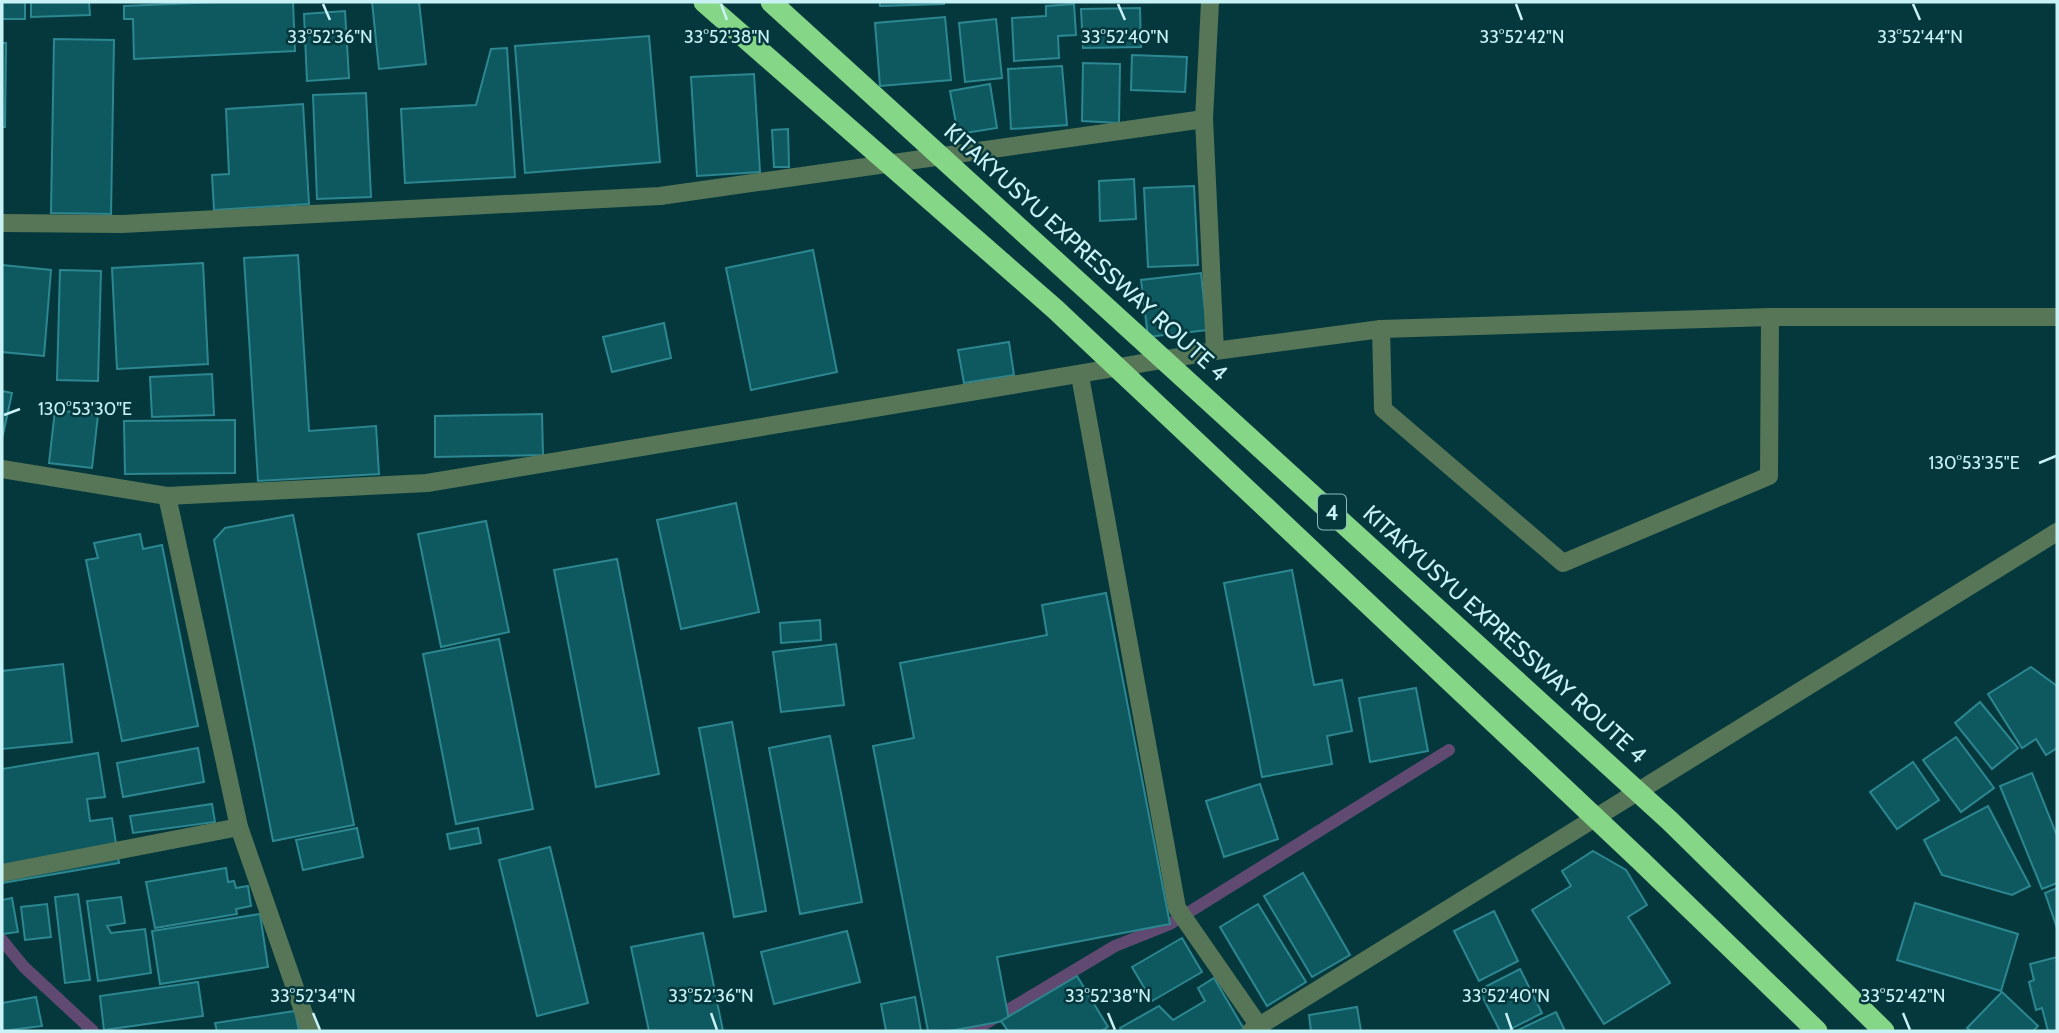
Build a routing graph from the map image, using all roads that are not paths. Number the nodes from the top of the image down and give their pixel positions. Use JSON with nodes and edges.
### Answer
{"nodes":[{"id":1,"x":704,"y":2,"type":"edge"},
{"id":2,"x":771,"y":2,"type":"edge"},
{"id":3,"x":1210,"y":2,"type":"edge"},
{"id":4,"x":1203,"y":119,"type":"junction"},
{"id":5,"x":2,"y":223,"type":"edge"},
{"id":6,"x":1770,"y":317,"type":"junction"},
{"id":7,"x":2057,"y":317,"type":"edge"},
{"id":8,"x":1381,"y":329,"type":"junction"},
{"id":9,"x":1215,"y":351,"type":"junction"},
{"id":10,"x":1080,"y":376,"type":"junction"},
{"id":11,"x":2,"y":470,"type":"edge"},
{"id":12,"x":167,"y":496,"type":"junction"},
{"id":13,"x":2057,"y":532,"type":"edge"},
{"id":14,"x":239,"y":827,"type":"junction"},
{"id":15,"x":2,"y":873,"type":"edge"},
{"id":16,"x":1255,"y":1029,"type":"edge"},
{"id":17,"x":310,"y":1031,"type":"edge"},
{"id":18,"x":1817,"y":1031,"type":"edge"},
{"id":19,"x":1884,"y":1031,"type":"edge"}],
"edges":[{"from":1,"to":18,"type":"highway","number":"4","bridge":true},
{"from":2,"to":19,"type":"highway","name":"KITAKYUSYU EXPRESSWAY ROUTE 4","number":"4","bridge":true},
{"from":3,"to":4,"type":"street"},
{"from":4,"to":5,"type":"street"},
{"from":4,"to":9,"type":"street"},
{"from":6,"to":7,"type":"street"},
{"from":6,"to":8,"type":"street"},
{"from":6,"to":8,"type":"street"},
{"from":8,"to":9,"type":"street"},
{"from":9,"to":10,"type":"street"},
{"from":10,"to":12,"type":"street"},
{"from":10,"to":16,"type":"street"},
{"from":11,"to":12,"type":"street"},
{"from":12,"to":14,"type":"street"},
{"from":13,"to":16,"type":"street"},
{"from":14,"to":15,"type":"street"},
{"from":14,"to":17,"type":"street"}]}
